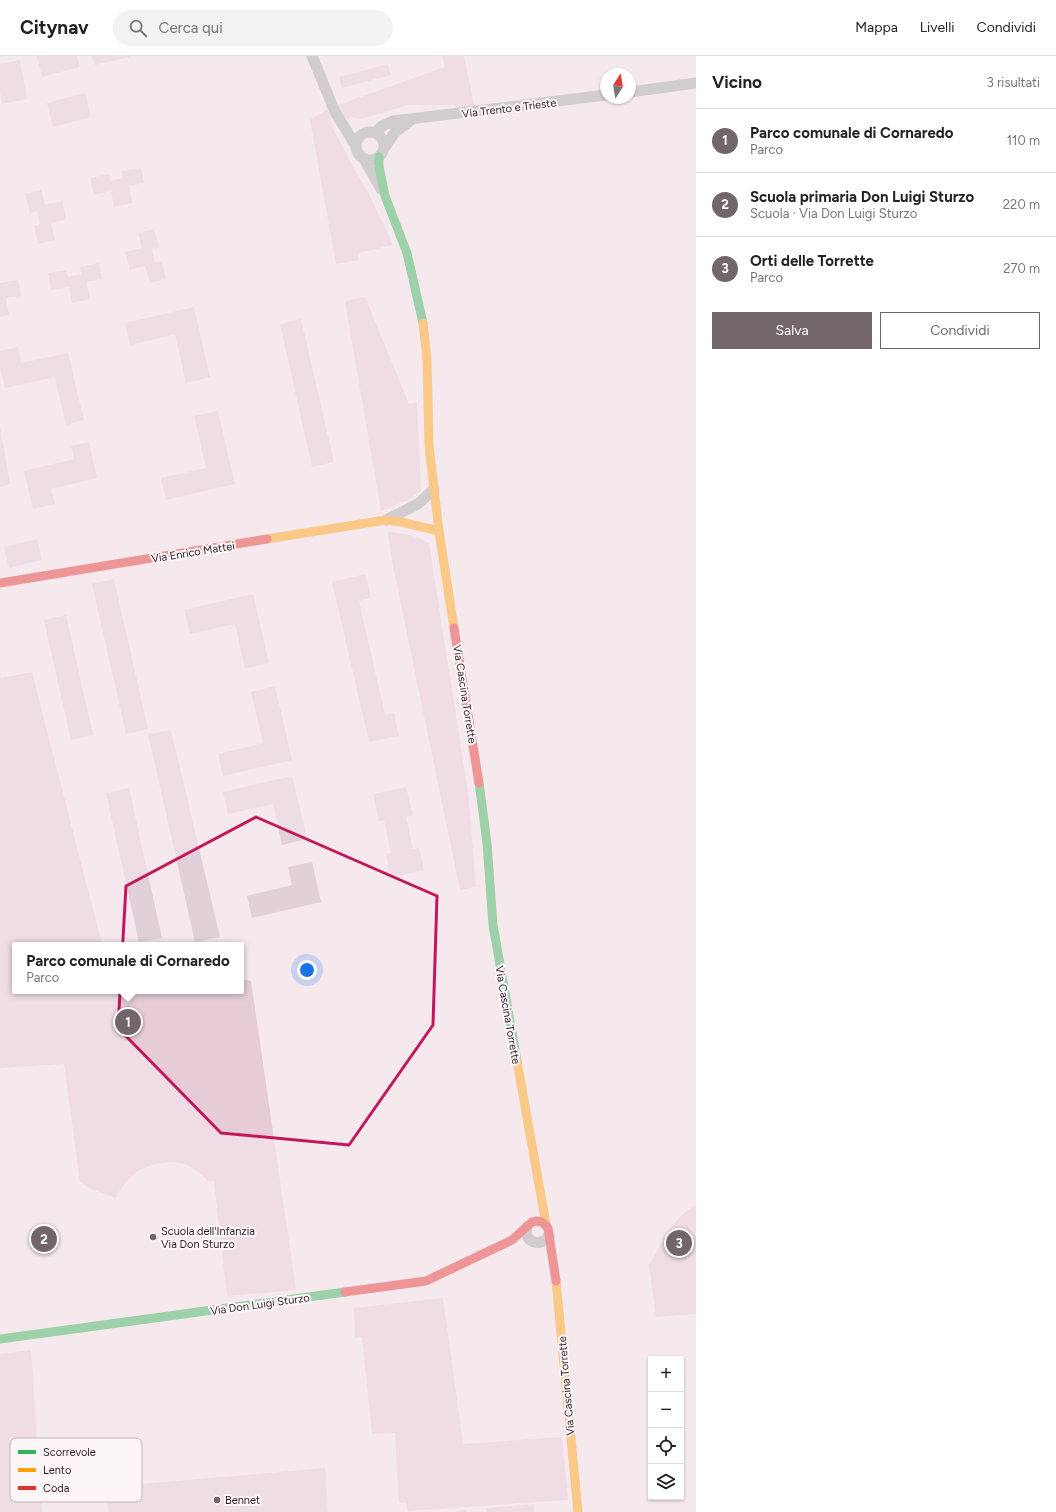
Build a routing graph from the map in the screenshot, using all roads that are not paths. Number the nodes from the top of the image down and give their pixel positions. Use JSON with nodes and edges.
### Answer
{"nodes":[{"id":1,"x":312,"y":56,"type":"edge"},
{"id":2,"x":696,"y":83,"type":"edge"},
{"id":3,"x":636,"y":91,"type":"edge"},
{"id":4,"x":600,"y":96,"type":"edge"},
{"id":5,"x":339,"y":118,"type":"junction"},
{"id":6,"x":411,"y":120,"type":"junction"},
{"id":7,"x":376,"y":132,"type":"junction"},
{"id":8,"x":362,"y":134,"type":"junction"},
{"id":9,"x":356,"y":146,"type":"junction"},
{"id":10,"x":382,"y":152,"type":"junction"},
{"id":11,"x":364,"y":158,"type":"junction"},
{"id":12,"x":385,"y":196,"type":"junction"},
{"id":13,"x":434,"y":489,"type":"junction"},
{"id":14,"x":386,"y":520,"type":"junction"},
{"id":15,"x":439,"y":531,"type":"junction"},
{"id":16,"x":0,"y":583,"type":"edge"},
{"id":17,"x":541,"y":1195,"type":"junction"},
{"id":18,"x":530,"y":1224,"type":"junction"},
{"id":19,"x":547,"y":1230,"type":"junction"},
{"id":20,"x":512,"y":1240,"type":"junction"},
{"id":21,"x":534,"y":1242,"type":"junction"},
{"id":22,"x":553,"y":1259,"type":"junction"},
{"id":23,"x":0,"y":1340,"type":"edge"},
{"id":24,"x":578,"y":1512,"type":"edge"}],
"edges":[{"from":1,"to":5,"type":"street"},
{"from":2,"to":3,"type":"street"},
{"from":4,"to":6,"type":"street","name":"Via Trento e Trieste"},
{"from":5,"to":8,"type":"street"},
{"from":5,"to":9,"type":"street"},
{"from":6,"to":7,"type":"street","name":"Via Trento e Trieste"},
{"from":6,"to":10,"type":"street","name":"Via Trento e Trieste"},
{"from":7,"to":8,"type":"street"},
{"from":7,"to":10,"type":"street"},
{"from":8,"to":9,"type":"street"},
{"from":9,"to":11,"type":"street"},
{"from":10,"to":11,"type":"street"},
{"from":10,"to":12,"type":"street","name":"Via Cascina Torrette"},
{"from":11,"to":12,"type":"street","name":"Via Cascina Torrette"},
{"from":12,"to":13,"type":"street","name":"Via Cascina Torrette"},
{"from":13,"to":14,"type":"street","name":"Via Enrico Mattei"},
{"from":13,"to":15,"type":"street","name":"Via Cascina Torrette"},
{"from":14,"to":15,"type":"street","name":"Via Enrico Mattei"},
{"from":14,"to":16,"type":"street","name":"Via Enrico Mattei"},
{"from":15,"to":17,"type":"street","name":"Via Cascina Torrette"},
{"from":17,"to":18,"type":"street","name":"Via Cascina Torrette"},
{"from":17,"to":19,"type":"street","name":"Via Cascina Torrette"},
{"from":18,"to":19,"type":"street"},
{"from":18,"to":20,"type":"street","name":"Via Don Luigi Sturzo"},
{"from":18,"to":21,"type":"street"},
{"from":19,"to":21,"type":"street"},
{"from":19,"to":22,"type":"street","name":"Via Cascina Torrette"},
{"from":20,"to":21,"type":"street","name":"Via Don Luigi Sturzo"},
{"from":20,"to":23,"type":"street","name":"Via Don Luigi Sturzo"},
{"from":21,"to":22,"type":"street"},
{"from":22,"to":24,"type":"street","name":"Via Cascina Torrette"}]}
